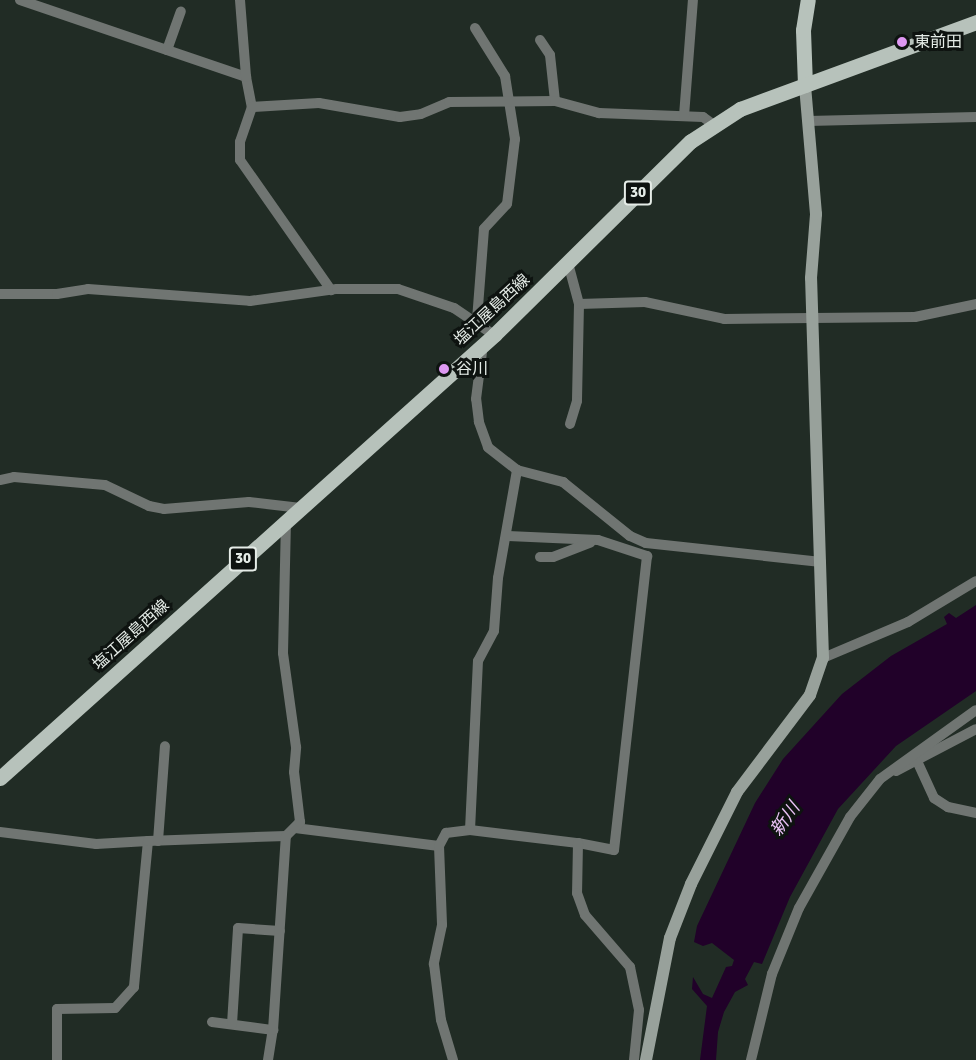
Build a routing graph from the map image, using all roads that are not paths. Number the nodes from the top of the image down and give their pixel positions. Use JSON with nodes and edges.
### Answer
{"nodes":[{"id":1,"x":20,"y":0,"type":"edge"},
{"id":2,"x":240,"y":0,"type":"edge"},
{"id":3,"x":693,"y":0,"type":"edge"},
{"id":4,"x":808,"y":0,"type":"edge"},
{"id":5,"x":181,"y":11,"type":"dead end"},
{"id":6,"x":976,"y":22,"type":"edge"},
{"id":7,"x":475,"y":28,"type":"dead end"},
{"id":8,"x":540,"y":40,"type":"dead end"},
{"id":9,"x":167,"y":50,"type":"junction"},
{"id":10,"x":246,"y":77,"type":"junction"},
{"id":11,"x":805,"y":85,"type":"junction"},
{"id":12,"x":507,"y":100,"type":"junction"},
{"id":13,"x":555,"y":101,"type":"junction"},
{"id":14,"x":252,"y":107,"type":"junction"},
{"id":15,"x":684,"y":116,"type":"junction"},
{"id":16,"x":976,"y":117,"type":"edge"},
{"id":17,"x":808,"y":121,"type":"junction"},
{"id":18,"x":714,"y":125,"type":"junction"},
{"id":19,"x":568,"y":263,"type":"junction"},
{"id":20,"x":331,"y":290,"type":"junction"},
{"id":21,"x":0,"y":294,"type":"edge"},
{"id":22,"x":579,"y":304,"type":"junction"},
{"id":23,"x":976,"y":304,"type":"edge"},
{"id":24,"x":812,"y":318,"type":"junction"},
{"id":25,"x":485,"y":333,"type":"junction"},
{"id":26,"x":570,"y":424,"type":"dead end"},
{"id":27,"x":517,"y":470,"type":"junction"},
{"id":28,"x":0,"y":480,"type":"edge"},
{"id":29,"x":301,"y":508,"type":"junction"},
{"id":30,"x":286,"y":521,"type":"junction"},
{"id":31,"x":508,"y":536,"type":"junction"},
{"id":32,"x":598,"y":540,"type":"junction"},
{"id":33,"x":646,"y":543,"type":"junction"},
{"id":34,"x":540,"y":557,"type":"dead end"},
{"id":35,"x":821,"y":562,"type":"junction"},
{"id":36,"x":976,"y":575,"type":"edge"},
{"id":37,"x":976,"y":581,"type":"edge"},
{"id":38,"x":959,"y":593,"type":"junction"},
{"id":39,"x":823,"y":658,"type":"junction"},
{"id":40,"x":976,"y":710,"type":"edge"},
{"id":41,"x":976,"y":729,"type":"edge"},
{"id":42,"x":165,"y":746,"type":"dead end"},
{"id":43,"x":917,"y":761,"type":"junction"},
{"id":44,"x":0,"y":778,"type":"edge"},
{"id":45,"x":880,"y":779,"type":"junction"},
{"id":46,"x":976,"y":813,"type":"edge"},
{"id":47,"x":295,"y":828,"type":"junction"},
{"id":48,"x":470,"y":830,"type":"junction"},
{"id":49,"x":0,"y":832,"type":"edge"},
{"id":50,"x":286,"y":836,"type":"junction"},
{"id":51,"x":153,"y":841,"type":"junction"},
{"id":52,"x":578,"y":843,"type":"junction"},
{"id":53,"x":439,"y":846,"type":"junction"},
{"id":54,"x":280,"y":931,"type":"junction"},
{"id":55,"x":212,"y":1022,"type":"dead end"},
{"id":56,"x":232,"y":1024,"type":"junction"},
{"id":57,"x":273,"y":1030,"type":"junction"},
{"id":58,"x":57,"y":1060,"type":"edge"},
{"id":59,"x":268,"y":1060,"type":"edge"},
{"id":60,"x":453,"y":1060,"type":"edge"},
{"id":61,"x":634,"y":1060,"type":"edge"},
{"id":62,"x":646,"y":1060,"type":"edge"},
{"id":63,"x":751,"y":1060,"type":"edge"}],
"edges":[{"from":1,"to":9,"type":"street"},
{"from":2,"to":10,"type":"street"},
{"from":3,"to":15,"type":"street"},
{"from":4,"to":11,"type":"main road"},
{"from":5,"to":9,"type":"street"},
{"from":6,"to":11,"type":"main road","name":"塩江屋島西線","number":"30"},
{"from":7,"to":12,"type":"street"},
{"from":8,"to":13,"type":"street"},
{"from":9,"to":10,"type":"street"},
{"from":10,"to":14,"type":"street"},
{"from":11,"to":17,"type":"street"},
{"from":11,"to":18,"type":"main road","name":"塩江屋島西線","number":"30"},
{"from":12,"to":13,"type":"street"},
{"from":12,"to":14,"type":"street"},
{"from":12,"to":25,"type":"street"},
{"from":13,"to":15,"type":"street"},
{"from":14,"to":20,"type":"street"},
{"from":15,"to":18,"type":"street"},
{"from":16,"to":17,"type":"street"},
{"from":17,"to":24,"type":"street"},
{"from":18,"to":19,"type":"main road","name":"塩江屋島西線","number":"30"},
{"from":19,"to":22,"type":"street"},
{"from":19,"to":25,"type":"main road","name":"塩江屋島西線","number":"30"},
{"from":20,"to":21,"type":"street"},
{"from":20,"to":25,"type":"street"},
{"from":22,"to":24,"type":"street"},
{"from":22,"to":26,"type":"street"},
{"from":23,"to":24,"type":"street"},
{"from":24,"to":35,"type":"street"},
{"from":25,"to":27,"type":"street"},
{"from":25,"to":29,"type":"main road","name":"塩江屋島西線","number":"30"},
{"from":27,"to":31,"type":"street"},
{"from":27,"to":33,"type":"street"},
{"from":28,"to":29,"type":"street"},
{"from":29,"to":30,"type":"main road","name":"塩江屋島西線","number":"30"},
{"from":30,"to":44,"type":"main road","name":"塩江屋島西線","number":"30"},
{"from":30,"to":47,"type":"street"},
{"from":31,"to":32,"type":"street"},
{"from":31,"to":48,"type":"street"},
{"from":32,"to":33,"type":"street"},
{"from":32,"to":34,"type":"street"},
{"from":32,"to":52,"type":"street"},
{"from":33,"to":35,"type":"street"},
{"from":35,"to":39,"type":"street"},
{"from":36,"to":38,"type":"street"},
{"from":37,"to":38,"type":"street"},
{"from":38,"to":39,"type":"street"},
{"from":39,"to":62,"type":"street"},
{"from":40,"to":45,"type":"street"},
{"from":41,"to":43,"type":"street"},
{"from":42,"to":51,"type":"street"},
{"from":43,"to":45,"type":"street"},
{"from":43,"to":46,"type":"street"},
{"from":45,"to":63,"type":"street"},
{"from":47,"to":50,"type":"street"},
{"from":47,"to":53,"type":"street"},
{"from":48,"to":52,"type":"street"},
{"from":48,"to":53,"type":"street"},
{"from":49,"to":51,"type":"street"},
{"from":50,"to":51,"type":"street"},
{"from":50,"to":54,"type":"street"},
{"from":51,"to":58,"type":"street"},
{"from":52,"to":61,"type":"street"},
{"from":53,"to":60,"type":"street"},
{"from":54,"to":56,"type":"street"},
{"from":54,"to":57,"type":"street"},
{"from":55,"to":56,"type":"street"},
{"from":56,"to":57,"type":"street"},
{"from":57,"to":59,"type":"street"}]}
